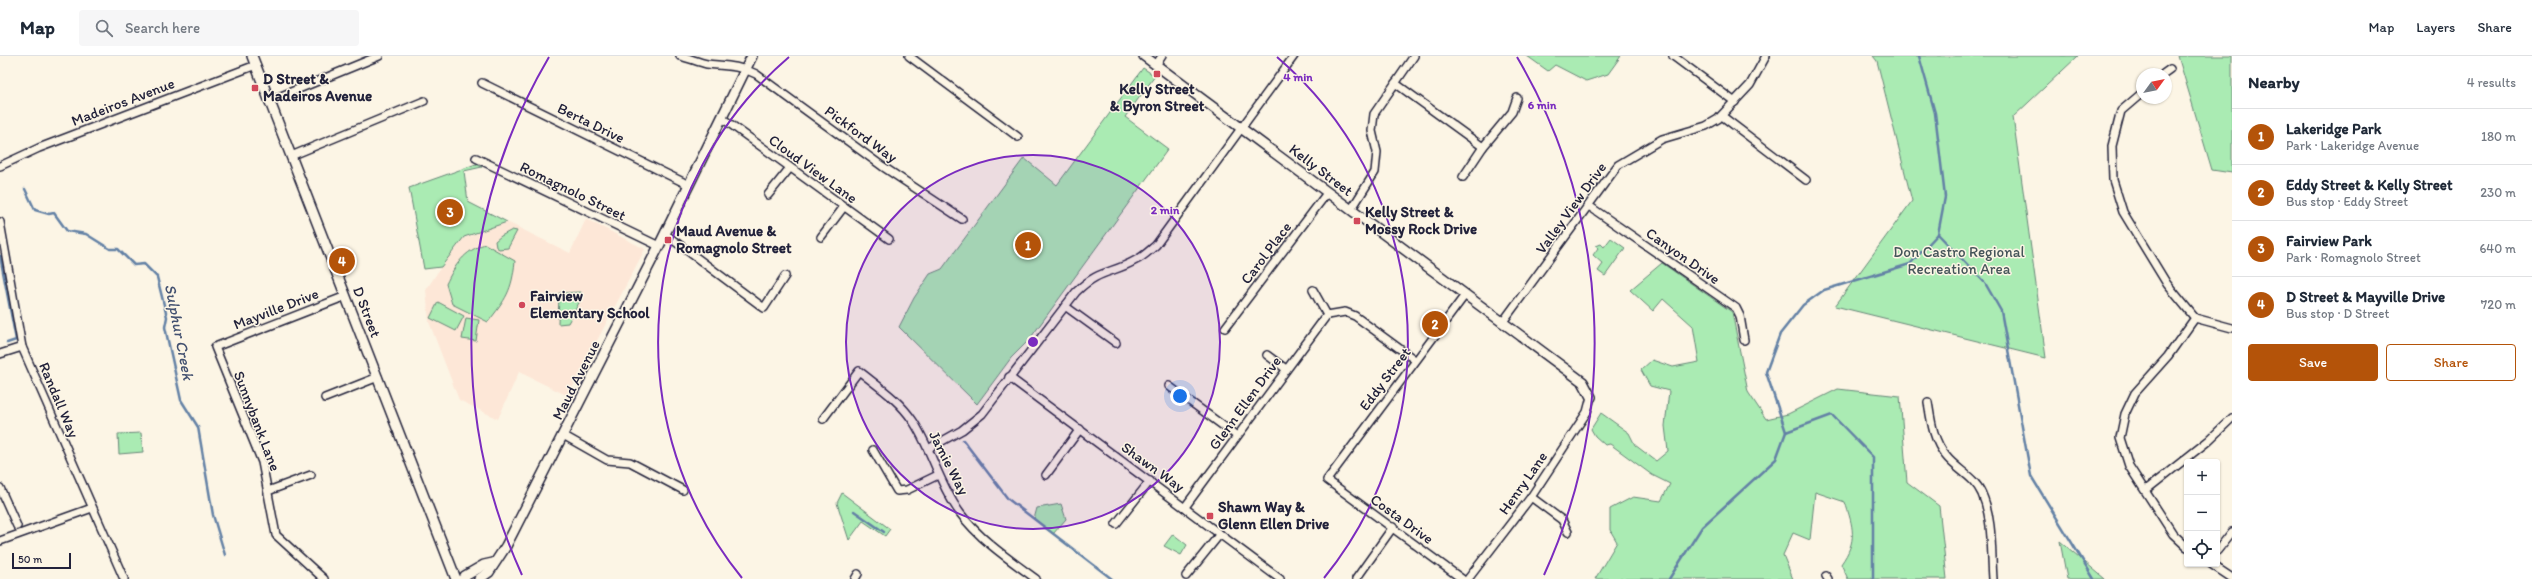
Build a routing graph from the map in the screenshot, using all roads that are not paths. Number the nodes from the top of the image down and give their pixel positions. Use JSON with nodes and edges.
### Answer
{"nodes":[{"id":1,"x":252,"y":56,"type":"edge"},
{"id":2,"x":379,"y":56,"type":"edge"},
{"id":3,"x":680,"y":56,"type":"edge"},
{"id":4,"x":752,"y":56,"type":"edge"},
{"id":5,"x":909,"y":56,"type":"edge"},
{"id":6,"x":1144,"y":56,"type":"edge"},
{"id":7,"x":1162,"y":56,"type":"edge"},
{"id":8,"x":1294,"y":56,"type":"edge"},
{"id":9,"x":1414,"y":56,"type":"edge"},
{"id":10,"x":1673,"y":56,"type":"edge"},
{"id":11,"x":1766,"y":56,"type":"edge"},
{"id":12,"x":256,"y":65,"type":"junction"},
{"id":13,"x":1156,"y":65,"type":"junction"},
{"id":14,"x":746,"y":69,"type":"junction"},
{"id":15,"x":482,"y":83,"type":"dead end"},
{"id":16,"x":1395,"y":83,"type":"junction"},
{"id":17,"x":1516,"y":98,"type":"dead end"},
{"id":18,"x":2136,"y":98,"type":"edge"},
{"id":19,"x":269,"y":101,"type":"junction"},
{"id":20,"x":424,"y":101,"type":"dead end"},
{"id":21,"x":1735,"y":102,"type":"junction"},
{"id":22,"x":1722,"y":116,"type":"junction"},
{"id":23,"x":722,"y":118,"type":"junction"},
{"id":24,"x":1242,"y":129,"type":"junction"},
{"id":25,"x":1018,"y":137,"type":"dead end"},
{"id":26,"x":1483,"y":147,"type":"junction"},
{"id":27,"x":291,"y":156,"type":"junction"},
{"id":28,"x":476,"y":158,"type":"dead end"},
{"id":29,"x":0,"y":166,"type":"edge"},
{"id":30,"x":789,"y":169,"type":"junction"},
{"id":31,"x":1463,"y":177,"type":"dead end"},
{"id":32,"x":1806,"y":180,"type":"dead end"},
{"id":33,"x":689,"y":185,"type":"junction"},
{"id":34,"x":1327,"y":192,"type":"junction"},
{"id":35,"x":768,"y":195,"type":"dead end"},
{"id":36,"x":1589,"y":206,"type":"junction"},
{"id":37,"x":843,"y":208,"type":"junction"},
{"id":38,"x":1351,"y":210,"type":"junction"},
{"id":39,"x":962,"y":219,"type":"dead end"},
{"id":40,"x":0,"y":222,"type":"edge"},
{"id":41,"x":665,"y":234,"type":"junction"},
{"id":42,"x":821,"y":237,"type":"dead end"},
{"id":43,"x":889,"y":239,"type":"dead end"},
{"id":44,"x":659,"y":246,"type":"junction"},
{"id":45,"x":785,"y":276,"type":"dead end"},
{"id":46,"x":1313,"y":290,"type":"dead end"},
{"id":47,"x":1465,"y":295,"type":"junction"},
{"id":48,"x":346,"y":296,"type":"junction"},
{"id":49,"x":1064,"y":306,"type":"junction"},
{"id":50,"x":1327,"y":315,"type":"junction"},
{"id":51,"x":2194,"y":318,"type":"junction"},
{"id":52,"x":1502,"y":323,"type":"junction"},
{"id":53,"x":1225,"y":328,"type":"dead end"},
{"id":54,"x":2232,"y":328,"type":"edge"},
{"id":55,"x":1744,"y":340,"type":"dead end"},
{"id":56,"x":1116,"y":343,"type":"dead end"},
{"id":57,"x":22,"y":347,"type":"junction"},
{"id":58,"x":215,"y":347,"type":"joint"},
{"id":59,"x":0,"y":354,"type":"edge"},
{"id":60,"x":1267,"y":355,"type":"dead end"},
{"id":61,"x":1416,"y":360,"type":"junction"},
{"id":62,"x":1286,"y":369,"type":"junction"},
{"id":63,"x":378,"y":377,"type":"junction"},
{"id":64,"x":1009,"y":377,"type":"junction"},
{"id":65,"x":1169,"y":386,"type":"dead end"},
{"id":66,"x":1591,"y":397,"type":"joint"},
{"id":67,"x":325,"y":398,"type":"dead end"},
{"id":68,"x":1928,"y":402,"type":"dead end"},
{"id":69,"x":2232,"y":418,"type":"edge"},
{"id":70,"x":823,"y":419,"type":"dead end"},
{"id":71,"x":1080,"y":429,"type":"junction"},
{"id":72,"x":563,"y":435,"type":"junction"},
{"id":73,"x":1237,"y":436,"type":"junction"},
{"id":74,"x":928,"y":449,"type":"junction"},
{"id":75,"x":873,"y":450,"type":"dead end"},
{"id":76,"x":311,"y":475,"type":"dead end"},
{"id":77,"x":938,"y":475,"type":"junction"},
{"id":78,"x":1046,"y":476,"type":"dead end"},
{"id":79,"x":1327,"y":480,"type":"joint"},
{"id":80,"x":1150,"y":482,"type":"junction"},
{"id":81,"x":0,"y":488,"type":"edge"},
{"id":82,"x":683,"y":490,"type":"dead end"},
{"id":83,"x":2146,"y":490,"type":"junction"},
{"id":84,"x":268,"y":491,"type":"junction"},
{"id":85,"x":1531,"y":497,"type":"junction"},
{"id":86,"x":1185,"y":507,"type":"junction"},
{"id":87,"x":92,"y":508,"type":"junction"},
{"id":88,"x":1116,"y":524,"type":"dead end"},
{"id":89,"x":17,"y":526,"type":"dead end"},
{"id":90,"x":1393,"y":527,"type":"junction"},
{"id":91,"x":1568,"y":532,"type":"dead end"},
{"id":92,"x":2232,"y":532,"type":"edge"},
{"id":93,"x":1220,"y":534,"type":"junction"},
{"id":94,"x":0,"y":541,"type":"edge"},
{"id":95,"x":2184,"y":544,"type":"edge"},
{"id":96,"x":2220,"y":547,"type":"edge"},
{"id":97,"x":493,"y":564,"type":"junction"},
{"id":98,"x":2216,"y":567,"type":"edge"},
{"id":99,"x":1186,"y":576,"type":"dead end"},
{"id":100,"x":2232,"y":578,"type":"edge"},
{"id":101,"x":124,"y":579,"type":"edge"},
{"id":102,"x":324,"y":579,"type":"edge"},
{"id":103,"x":456,"y":579,"type":"edge"},
{"id":104,"x":463,"y":579,"type":"edge"},
{"id":105,"x":479,"y":579,"type":"edge"},
{"id":106,"x":1036,"y":579,"type":"edge"},
{"id":107,"x":1280,"y":579,"type":"edge"},
{"id":108,"x":1356,"y":579,"type":"edge"},
{"id":109,"x":1462,"y":579,"type":"edge"},
{"id":110,"x":1468,"y":579,"type":"edge"},
{"id":111,"x":1993,"y":579,"type":"edge"}],
"edges":[{"from":1,"to":12,"type":"street","name":"D Street"},
{"from":2,"to":19,"type":"street"},
{"from":3,"to":14,"type":"street","name":"Pickford Way"},
{"from":4,"to":14,"type":"street","name":"Maud Avenue"},
{"from":5,"to":25,"type":"street"},
{"from":6,"to":13,"type":"street","name":"Kelly Street"},
{"from":7,"to":13,"type":"street"},
{"from":8,"to":24,"type":"street"},
{"from":9,"to":16,"type":"street"},
{"from":10,"to":21,"type":"street"},
{"from":11,"to":21,"type":"street","name":"Valley View Drive"},
{"from":12,"to":19,"type":"street","name":"D Street"},
{"from":12,"to":29,"type":"street","name":"Madeiros Avenue"},
{"from":13,"to":24,"type":"street","name":"Kelly Street"},
{"from":14,"to":23,"type":"street","name":"Maud Avenue"},
{"from":14,"to":39,"type":"street","name":"Pickford Way"},
{"from":15,"to":33,"type":"street","name":"Berta Drive"},
{"from":16,"to":26,"type":"street"},
{"from":16,"to":38,"type":"street"},
{"from":17,"to":26,"type":"street"},
{"from":18,"to":51,"type":"street"},
{"from":19,"to":27,"type":"street","name":"D Street"},
{"from":20,"to":27,"type":"street"},
{"from":21,"to":22,"type":"street","name":"Valley View Drive"},
{"from":22,"to":32,"type":"street"},
{"from":22,"to":36,"type":"street","name":"Valley View Drive"},
{"from":23,"to":30,"type":"street","name":"Cloud View Lane"},
{"from":23,"to":33,"type":"street","name":"Maud Avenue"},
{"from":24,"to":34,"type":"street","name":"Kelly Street"},
{"from":24,"to":49,"type":"street"},
{"from":26,"to":31,"type":"street"},
{"from":27,"to":48,"type":"street","name":"D Street"},
{"from":28,"to":44,"type":"street","name":"Romagnolo Street"},
{"from":30,"to":35,"type":"street"},
{"from":30,"to":37,"type":"street","name":"Cloud View Lane"},
{"from":33,"to":41,"type":"street","name":"Maud Avenue"},
{"from":34,"to":38,"type":"street","name":"Kelly Street"},
{"from":34,"to":53,"type":"street","name":"Carol Place"},
{"from":36,"to":52,"type":"street","name":"Valley View Drive"},
{"from":36,"to":55,"type":"street","name":"Canyon Drive"},
{"from":37,"to":42,"type":"street"},
{"from":37,"to":43,"type":"street","name":"Cloud View Lane"},
{"from":38,"to":47,"type":"street","name":"Kelly Street"},
{"from":40,"to":57,"type":"street","name":"Randall Way"},
{"from":41,"to":44,"type":"street","name":"Maud Avenue"},
{"from":41,"to":45,"type":"street"},
{"from":44,"to":72,"type":"street","name":"Maud Avenue"},
{"from":46,"to":50,"type":"street"},
{"from":47,"to":52,"type":"street","name":"Kelly Street"},
{"from":47,"to":61,"type":"street","name":"Eddy Street"},
{"from":48,"to":58,"type":"street","name":"Mayville Drive"},
{"from":48,"to":63,"type":"street","name":"D Street"},
{"from":49,"to":56,"type":"street"},
{"from":49,"to":64,"type":"street"},
{"from":50,"to":61,"type":"street"},
{"from":50,"to":62,"type":"street","name":"Glenn Ellen Drive"},
{"from":51,"to":54,"type":"street"},
{"from":51,"to":83,"type":"street"},
{"from":52,"to":66,"type":"street","name":"Kelly Street"},
{"from":57,"to":59,"type":"street"},
{"from":57,"to":87,"type":"street","name":"Randall Way"},
{"from":58,"to":84,"type":"street","name":"Sunnybank Lane"},
{"from":60,"to":62,"type":"street"},
{"from":61,"to":79,"type":"street","name":"Eddy Street"},
{"from":62,"to":73,"type":"street","name":"Glenn Ellen Drive"},
{"from":63,"to":67,"type":"street"},
{"from":63,"to":103,"type":"street","name":"D Street"},
{"from":64,"to":71,"type":"street","name":"Shawn Way"},
{"from":64,"to":74,"type":"street"},
{"from":65,"to":73,"type":"street"},
{"from":66,"to":85,"type":"street","name":"Henry Lane"},
{"from":68,"to":111,"type":"street"},
{"from":69,"to":83,"type":"street"},
{"from":70,"to":74,"type":"street","name":"Jamie Way"},
{"from":71,"to":78,"type":"street"},
{"from":71,"to":80,"type":"street","name":"Shawn Way"},
{"from":72,"to":82,"type":"street"},
{"from":72,"to":97,"type":"street","name":"Maud Avenue"},
{"from":73,"to":86,"type":"street","name":"Glenn Ellen Drive"},
{"from":74,"to":77,"type":"street","name":"Jamie Way"},
{"from":75,"to":77,"type":"street"},
{"from":76,"to":84,"type":"street"},
{"from":77,"to":106,"type":"street","name":"Jamie Way"},
{"from":79,"to":90,"type":"street","name":"Costa Drive"},
{"from":80,"to":86,"type":"street","name":"Shawn Way"},
{"from":80,"to":88,"type":"street"},
{"from":81,"to":89,"type":"street"},
{"from":83,"to":95,"type":"street"},
{"from":84,"to":102,"type":"street","name":"Sunnybank Lane"},
{"from":85,"to":91,"type":"street"},
{"from":85,"to":110,"type":"street","name":"Henry Lane"},
{"from":86,"to":93,"type":"street","name":"Shawn Way"},
{"from":87,"to":94,"type":"street"},
{"from":87,"to":101,"type":"street","name":"Randall Way"},
{"from":90,"to":108,"type":"street"},
{"from":90,"to":109,"type":"street","name":"Costa Drive"},
{"from":92,"to":96,"type":"street"},
{"from":93,"to":99,"type":"street"},
{"from":93,"to":107,"type":"street","name":"Shawn Way"},
{"from":97,"to":104,"type":"street"},
{"from":97,"to":105,"type":"street","name":"Maud Avenue"},
{"from":98,"to":100,"type":"street"}]}
